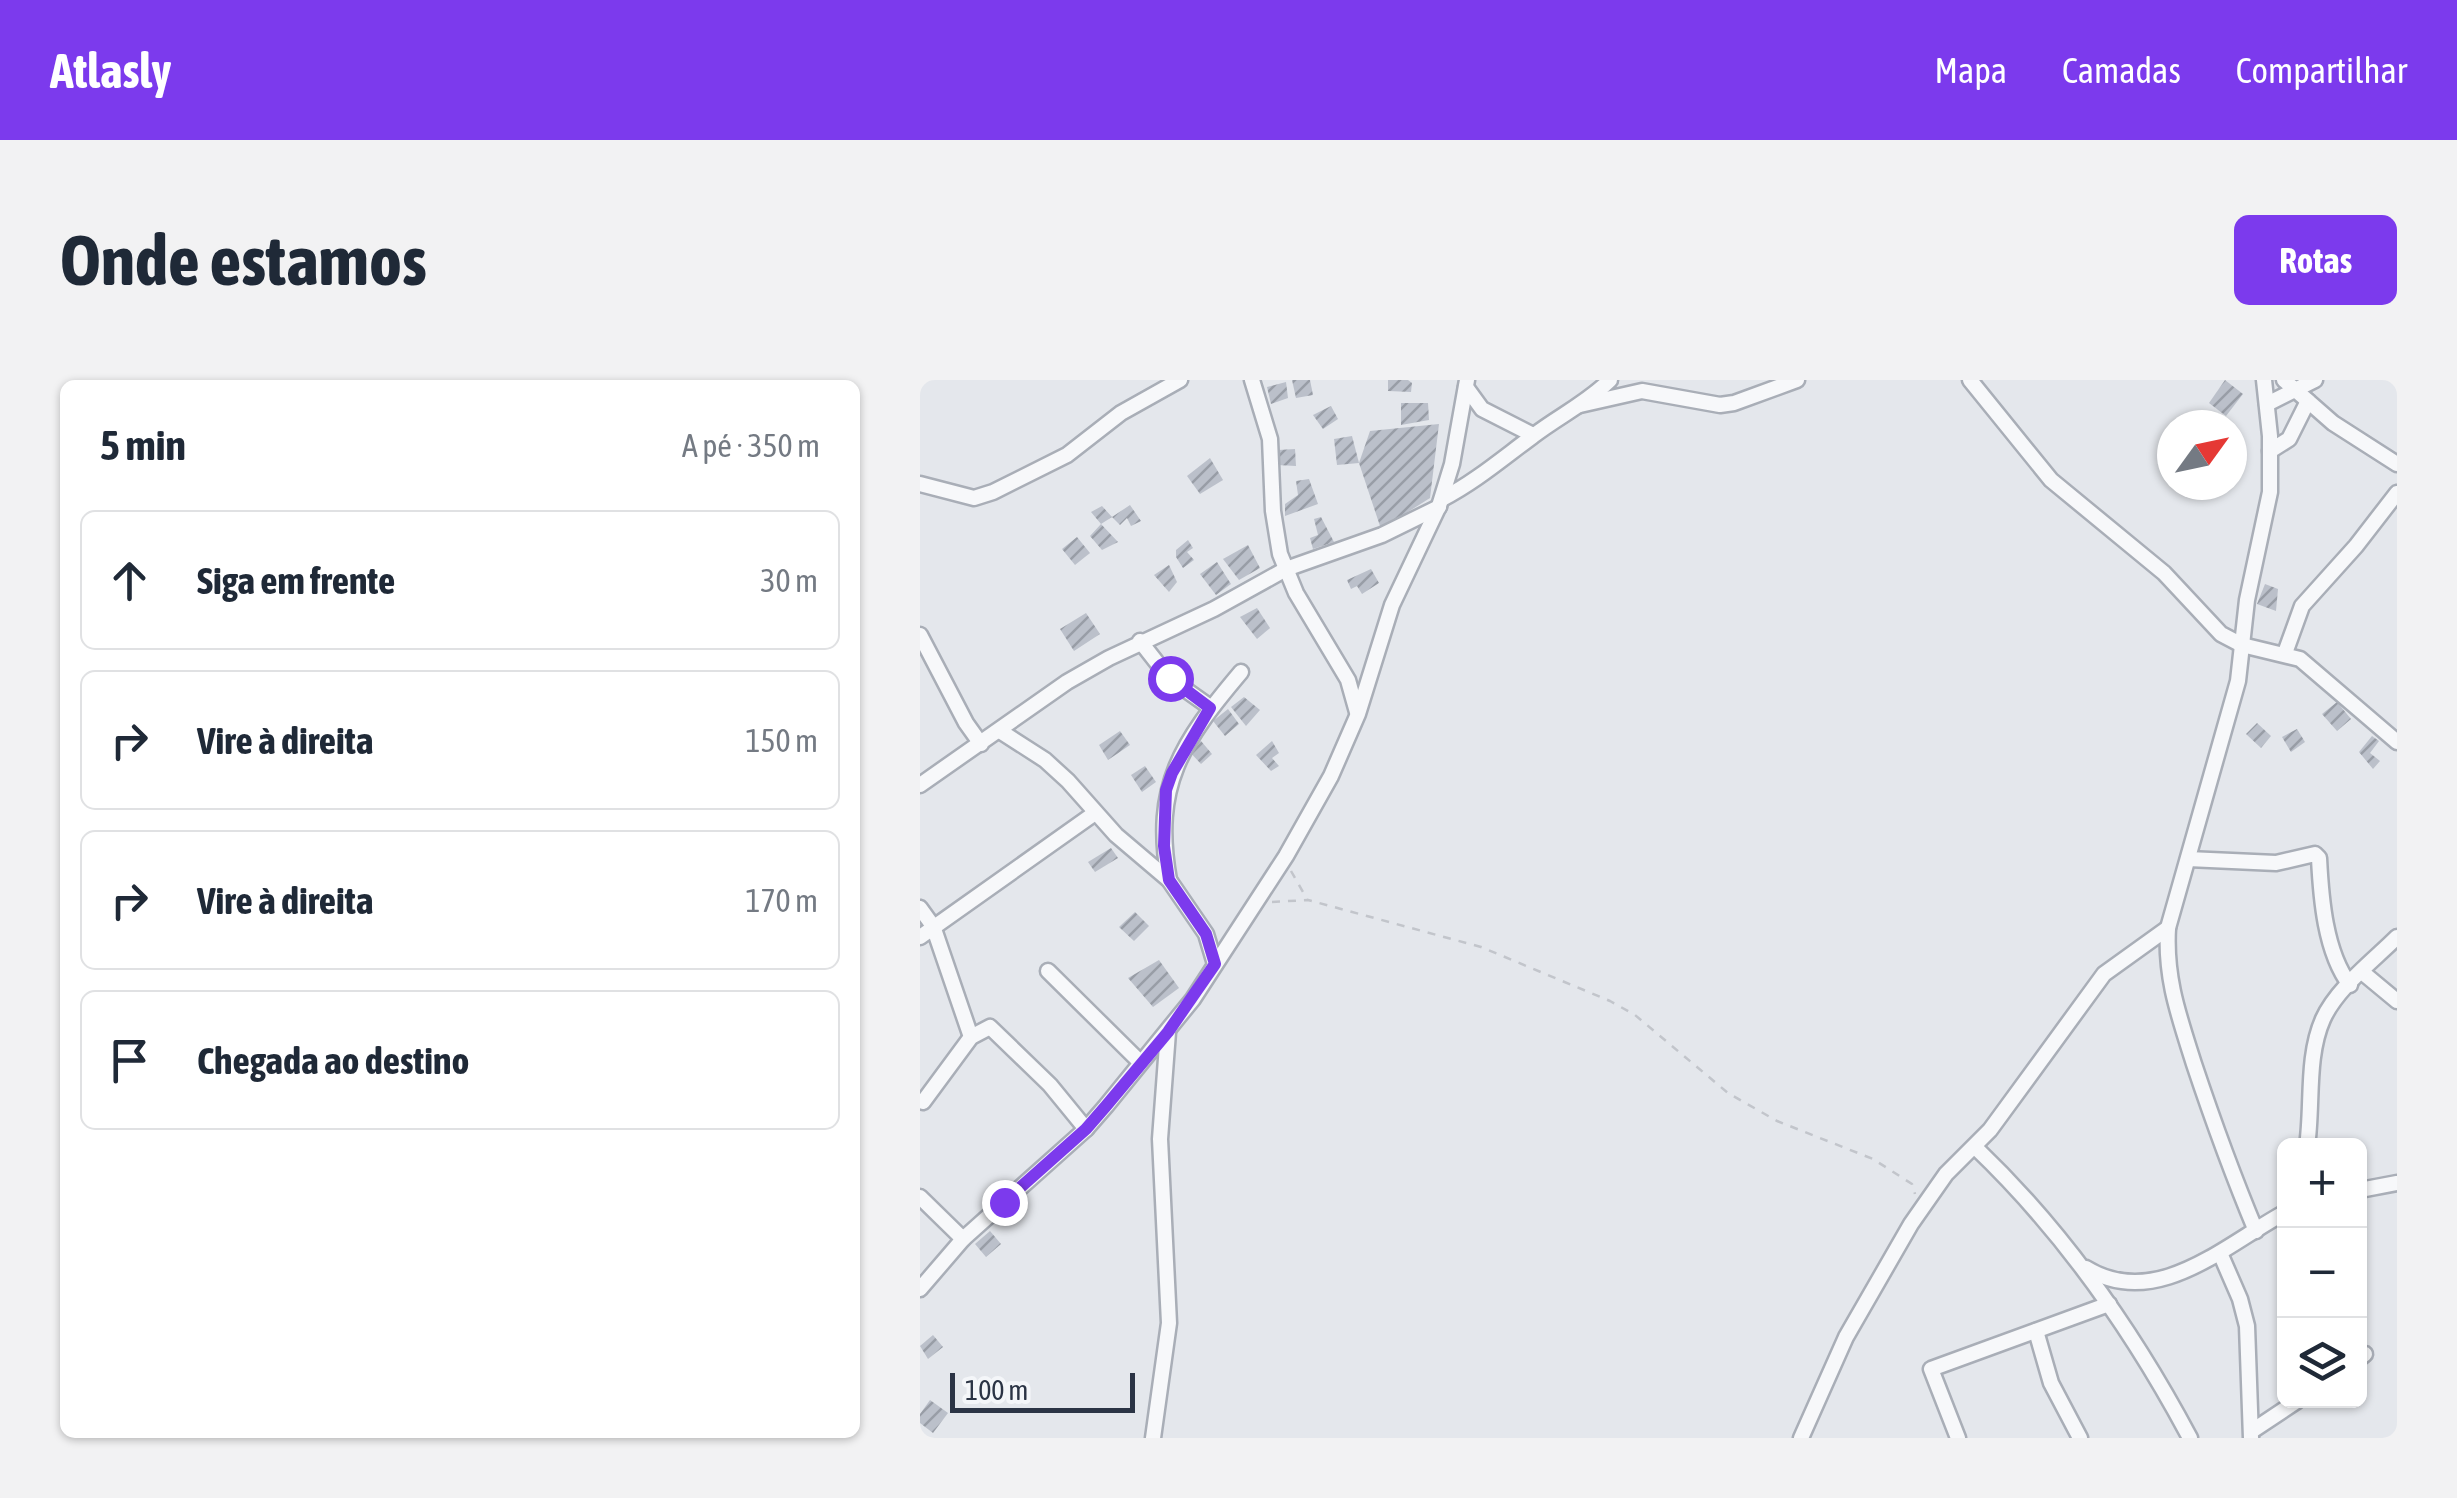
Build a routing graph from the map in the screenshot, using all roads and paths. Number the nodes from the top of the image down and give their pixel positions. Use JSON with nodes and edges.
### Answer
{"nodes":[{"id":1,"x":1180,"y":380,"type":"edge"},
{"id":2,"x":1252,"y":380,"type":"edge"},
{"id":3,"x":1610,"y":380,"type":"edge"},
{"id":4,"x":1797,"y":380,"type":"edge"},
{"id":5,"x":1970,"y":380,"type":"edge"},
{"id":6,"x":2264,"y":380,"type":"edge"},
{"id":7,"x":2315,"y":380,"type":"edge"},
{"id":8,"x":1466,"y":384,"type":"edge"},
{"id":9,"x":2296,"y":390,"type":"edge"},
{"id":10,"x":2267,"y":404,"type":"junction"},
{"id":11,"x":1580,"y":405,"type":"junction"},
{"id":12,"x":1533,"y":435,"type":"junction"},
{"id":13,"x":2270,"y":451,"type":"junction"},
{"id":14,"x":2397,"y":464,"type":"edge"},
{"id":15,"x":920,"y":484,"type":"edge"},
{"id":16,"x":2397,"y":493,"type":"edge"},
{"id":17,"x":1441,"y":503,"type":"junction"},
{"id":18,"x":1286,"y":569,"type":"junction"},
{"id":19,"x":920,"y":635,"type":"edge"},
{"id":20,"x":1140,"y":641,"type":"junction"},
{"id":21,"x":2242,"y":645,"type":"junction"},
{"id":22,"x":2285,"y":653,"type":"junction"},
{"id":23,"x":1241,"y":672,"type":"dead end"},
{"id":24,"x":1210,"y":708,"type":"junction"},
{"id":25,"x":1358,"y":714,"type":"junction"},
{"id":26,"x":1000,"y":731,"type":"junction"},
{"id":27,"x":2397,"y":742,"type":"edge"},
{"id":28,"x":981,"y":744,"type":"junction"},
{"id":29,"x":920,"y":785,"type":"edge"},
{"id":30,"x":1095,"y":814,"type":"junction"},
{"id":31,"x":1164,"y":846,"type":"junction"},
{"id":32,"x":1139,"y":856,"type":"junction"},
{"id":33,"x":1286,"y":856,"type":"junction"},
{"id":34,"x":2188,"y":859,"type":"junction"},
{"id":35,"x":1169,"y":880,"type":"junction"},
{"id":36,"x":1308,"y":900,"type":"junction"},
{"id":37,"x":1256,"y":904,"type":"junction"},
{"id":38,"x":920,"y":908,"type":"edge"},
{"id":39,"x":933,"y":926,"type":"junction"},
{"id":40,"x":2168,"y":928,"type":"junction"},
{"id":41,"x":1206,"y":934,"type":"junction"},
{"id":42,"x":1235,"y":934,"type":"junction"},
{"id":43,"x":2397,"y":937,"type":"edge"},
{"id":44,"x":920,"y":938,"type":"edge"},
{"id":45,"x":1215,"y":964,"type":"junction"},
{"id":46,"x":1048,"y":971,"type":"dead end"},
{"id":47,"x":2362,"y":972,"type":"junction"},
{"id":48,"x":2350,"y":984,"type":"junction"},
{"id":49,"x":2397,"y":1001,"type":"edge"},
{"id":50,"x":1168,"y":1032,"type":"junction"},
{"id":51,"x":971,"y":1037,"type":"junction"},
{"id":52,"x":1140,"y":1062,"type":"junction"},
{"id":53,"x":923,"y":1102,"type":"dead end"},
{"id":54,"x":1086,"y":1129,"type":"junction"},
{"id":55,"x":2308,"y":1138,"type":"edge"},
{"id":56,"x":1976,"y":1146,"type":"junction"},
{"id":57,"x":2397,"y":1183,"type":"edge"},
{"id":58,"x":1912,"y":1184,"type":"dead end"},
{"id":59,"x":2367,"y":1189,"type":"edge"},
{"id":60,"x":920,"y":1197,"type":"edge"},
{"id":61,"x":2277,"y":1218,"type":"edge"},
{"id":62,"x":2256,"y":1231,"type":"junction"},
{"id":63,"x":963,"y":1239,"type":"junction"},
{"id":64,"x":2220,"y":1253,"type":"junction"},
{"id":65,"x":2078,"y":1263,"type":"junction"},
{"id":66,"x":920,"y":1290,"type":"edge"},
{"id":67,"x":2110,"y":1304,"type":"junction"},
{"id":68,"x":2036,"y":1331,"type":"junction"},
{"id":69,"x":2287,"y":1408,"type":"edge"},
{"id":70,"x":1811,"y":1430,"type":"edge"},
{"id":71,"x":2252,"y":1435,"type":"edge"},
{"id":72,"x":1153,"y":1438,"type":"edge"},
{"id":73,"x":1800,"y":1438,"type":"edge"},
{"id":74,"x":1958,"y":1438,"type":"edge"},
{"id":75,"x":2080,"y":1438,"type":"edge"},
{"id":76,"x":2190,"y":1438,"type":"edge"}],
"edges":[{"from":1,"to":15,"type":"street"},
{"from":2,"to":18,"type":"street"},
{"from":3,"to":11,"type":"street"},
{"from":4,"to":11,"type":"street"},
{"from":5,"to":21,"type":"street"},
{"from":6,"to":10,"type":"street"},
{"from":7,"to":9,"type":"street"},
{"from":8,"to":12,"type":"street"},
{"from":8,"to":17,"type":"street"},
{"from":9,"to":10,"type":"street"},
{"from":9,"to":13,"type":"street"},
{"from":9,"to":14,"type":"street"},
{"from":10,"to":13,"type":"street"},
{"from":11,"to":12,"type":"street"},
{"from":12,"to":17,"type":"street"},
{"from":13,"to":21,"type":"street"},
{"from":16,"to":22,"type":"street"},
{"from":17,"to":18,"type":"street"},
{"from":17,"to":25,"type":"street"},
{"from":18,"to":20,"type":"street"},
{"from":18,"to":25,"type":"street"},
{"from":19,"to":28,"type":"street"},
{"from":20,"to":24,"type":"street"},
{"from":20,"to":26,"type":"street"},
{"from":21,"to":22,"type":"street"},
{"from":21,"to":34,"type":"street"},
{"from":22,"to":27,"type":"street"},
{"from":23,"to":24,"type":"street"},
{"from":24,"to":31,"type":"street"},
{"from":25,"to":33,"type":"street"},
{"from":26,"to":28,"type":"street"},
{"from":26,"to":30,"type":"street"},
{"from":28,"to":29,"type":"street"},
{"from":30,"to":32,"type":"street"},
{"from":30,"to":39,"type":"street"},
{"from":31,"to":32,"type":"street"},
{"from":31,"to":35,"type":"street"},
{"from":32,"to":35,"type":"street"},
{"from":33,"to":36,"type":"path"},
{"from":33,"to":37,"type":"street"},
{"from":34,"to":40,"type":"street"},
{"from":34,"to":48,"type":"street"},
{"from":35,"to":41,"type":"street"},
{"from":36,"to":37,"type":"path"},
{"from":36,"to":58,"type":"path"},
{"from":37,"to":42,"type":"street"},
{"from":38,"to":39,"type":"street"},
{"from":39,"to":44,"type":"street"},
{"from":39,"to":51,"type":"street"},
{"from":40,"to":56,"type":"street"},
{"from":40,"to":62,"type":"street"},
{"from":41,"to":42,"type":"street"},
{"from":41,"to":45,"type":"street"},
{"from":42,"to":45,"type":"street"},
{"from":43,"to":47,"type":"street"},
{"from":45,"to":50,"type":"street"},
{"from":46,"to":52,"type":"street"},
{"from":47,"to":48,"type":"street"},
{"from":47,"to":49,"type":"street"},
{"from":48,"to":55,"type":"street"},
{"from":50,"to":52,"type":"street"},
{"from":50,"to":72,"type":"street"},
{"from":51,"to":53,"type":"street"},
{"from":51,"to":54,"type":"street"},
{"from":52,"to":54,"type":"street"},
{"from":54,"to":63,"type":"street"},
{"from":56,"to":65,"type":"street"},
{"from":56,"to":70,"type":"street"},
{"from":57,"to":59,"type":"street"},
{"from":60,"to":63,"type":"street"},
{"from":61,"to":62,"type":"street"},
{"from":62,"to":64,"type":"street"},
{"from":63,"to":66,"type":"street"},
{"from":64,"to":65,"type":"street"},
{"from":64,"to":71,"type":"street"},
{"from":65,"to":67,"type":"street"},
{"from":67,"to":68,"type":"street"},
{"from":67,"to":76,"type":"street"},
{"from":68,"to":74,"type":"street"},
{"from":68,"to":75,"type":"street"},
{"from":69,"to":71,"type":"street"},
{"from":70,"to":73,"type":"street"}]}
